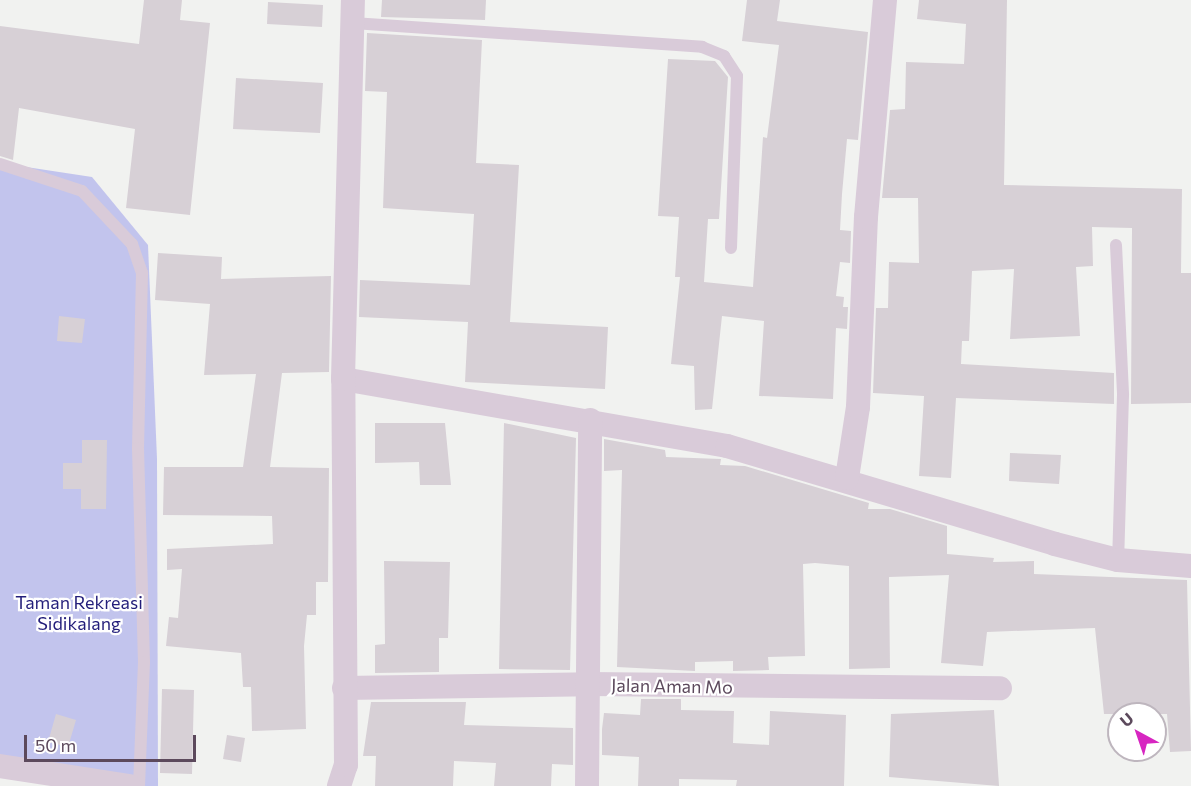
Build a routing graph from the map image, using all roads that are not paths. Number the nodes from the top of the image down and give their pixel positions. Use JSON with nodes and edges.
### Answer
{"nodes":[{"id":1,"x":885,"y":0,"type":"edge"},
{"id":2,"x":353,"y":12,"type":"edge"},
{"id":3,"x":0,"y":164,"type":"edge"},
{"id":4,"x":1116,"y":245,"type":"dead end"},
{"id":5,"x":731,"y":248,"type":"dead end"},
{"id":6,"x":343,"y":379,"type":"junction"},
{"id":7,"x":590,"y":420,"type":"junction"},
{"id":8,"x":847,"y":478,"type":"junction"},
{"id":9,"x":1118,"y":560,"type":"junction"},
{"id":10,"x":1191,"y":566,"type":"edge"},
{"id":11,"x":589,"y":684,"type":"junction"},
{"id":12,"x":344,"y":688,"type":"junction"},
{"id":13,"x":1000,"y":688,"type":"dead end"},
{"id":14,"x":0,"y":766,"type":"edge"},
{"id":15,"x":129,"y":786,"type":"edge"},
{"id":16,"x":139,"y":786,"type":"edge"},
{"id":17,"x":339,"y":786,"type":"edge"},
{"id":18,"x":587,"y":786,"type":"edge"}],
"edges":[{"from":1,"to":8,"type":"street"},
{"from":2,"to":5,"type":"lane"},
{"from":2,"to":6,"type":"street"},
{"from":3,"to":16,"type":"lane"},
{"from":4,"to":9,"type":"lane"},
{"from":6,"to":7,"type":"street"},
{"from":6,"to":12,"type":"street"},
{"from":7,"to":8,"type":"street"},
{"from":7,"to":11,"type":"street"},
{"from":8,"to":9,"type":"street"},
{"from":9,"to":10,"type":"street"},
{"from":11,"to":12,"type":"street","name":"Jalan Aman Mo"},
{"from":11,"to":13,"type":"street","name":"Jalan Aman Mo"},
{"from":11,"to":18,"type":"street"},
{"from":12,"to":17,"type":"street"},
{"from":14,"to":15,"type":"street"}]}
